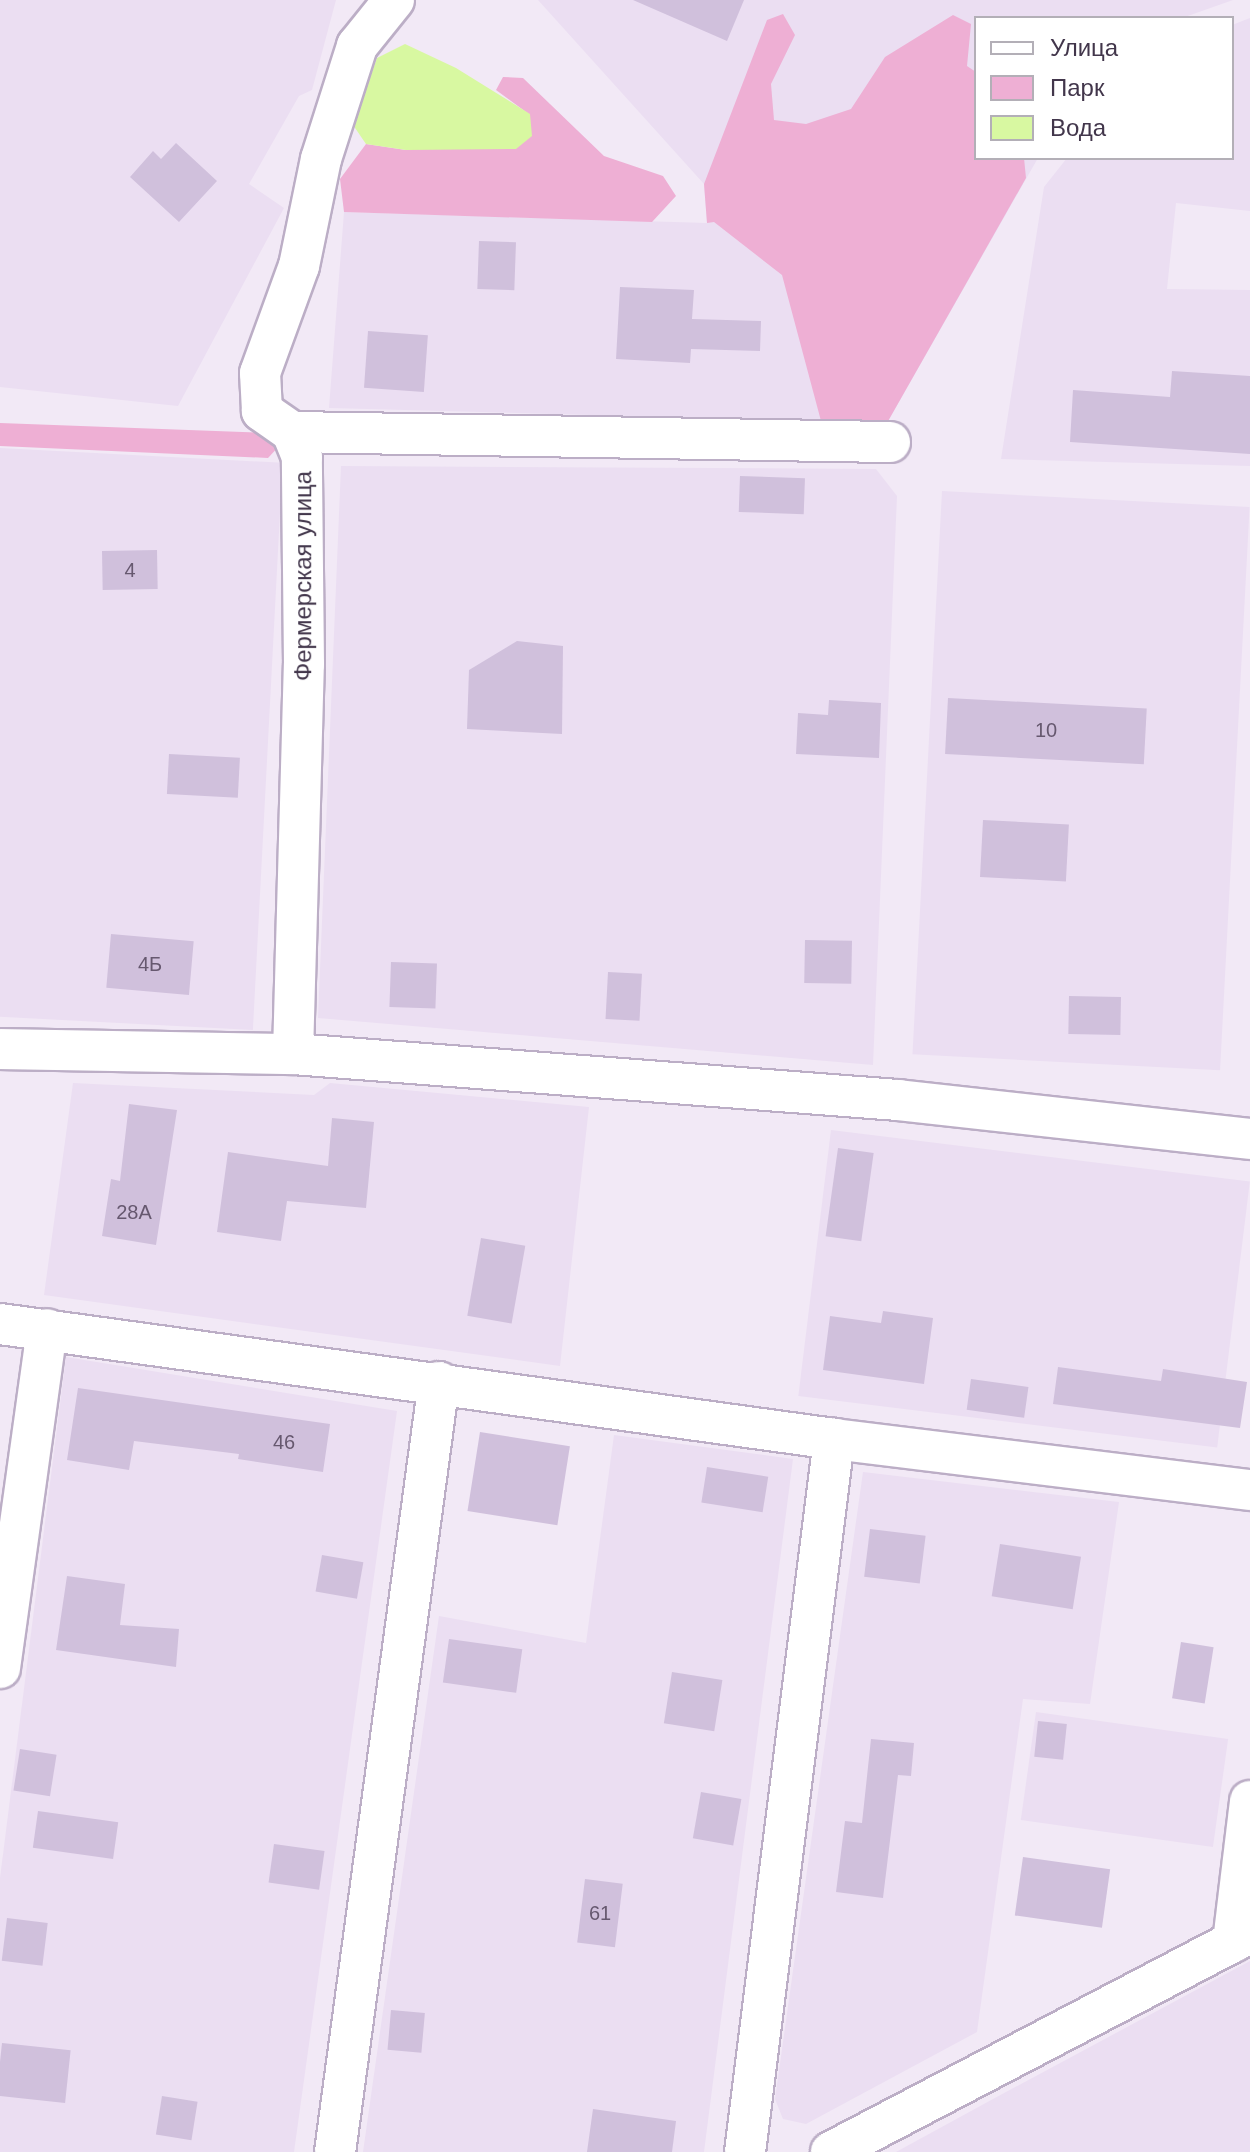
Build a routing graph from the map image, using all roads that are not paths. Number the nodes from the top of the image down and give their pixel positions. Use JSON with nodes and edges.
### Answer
{"nodes":[{"id":1,"x":394,"y":0,"type":"edge"},
{"id":2,"x":292,"y":432,"type":"junction"},
{"id":3,"x":890,"y":442,"type":"dead end"},
{"id":4,"x":0,"y":1049,"type":"edge"},
{"id":5,"x":293,"y":1054,"type":"junction"},
{"id":6,"x":1250,"y":1139,"type":"edge"},
{"id":7,"x":0,"y":1324,"type":"edge"},
{"id":8,"x":47,"y":1329,"type":"junction"},
{"id":9,"x":439,"y":1382,"type":"junction"},
{"id":10,"x":834,"y":1439,"type":"junction"},
{"id":11,"x":1250,"y":1490,"type":"edge"},
{"id":12,"x":0,"y":1668,"type":"edge"},
{"id":13,"x":1250,"y":1801,"type":"edge"},
{"id":14,"x":1241,"y":1937,"type":"edge"},
{"id":15,"x":335,"y":2152,"type":"edge"},
{"id":16,"x":745,"y":2152,"type":"edge"},
{"id":17,"x":831,"y":2152,"type":"edge"}],
"edges":[{"from":1,"to":2,"type":"street"},
{"from":2,"to":3,"type":"street"},
{"from":2,"to":5,"type":"street","name":"Фермерская улица"},
{"from":4,"to":5,"type":"street"},
{"from":5,"to":6,"type":"street"},
{"from":7,"to":8,"type":"street"},
{"from":8,"to":9,"type":"street"},
{"from":8,"to":12,"type":"street"},
{"from":9,"to":10,"type":"street"},
{"from":9,"to":15,"type":"street"},
{"from":10,"to":11,"type":"street"},
{"from":10,"to":16,"type":"street"},
{"from":13,"to":14,"type":"street"},
{"from":14,"to":17,"type":"street"}]}
